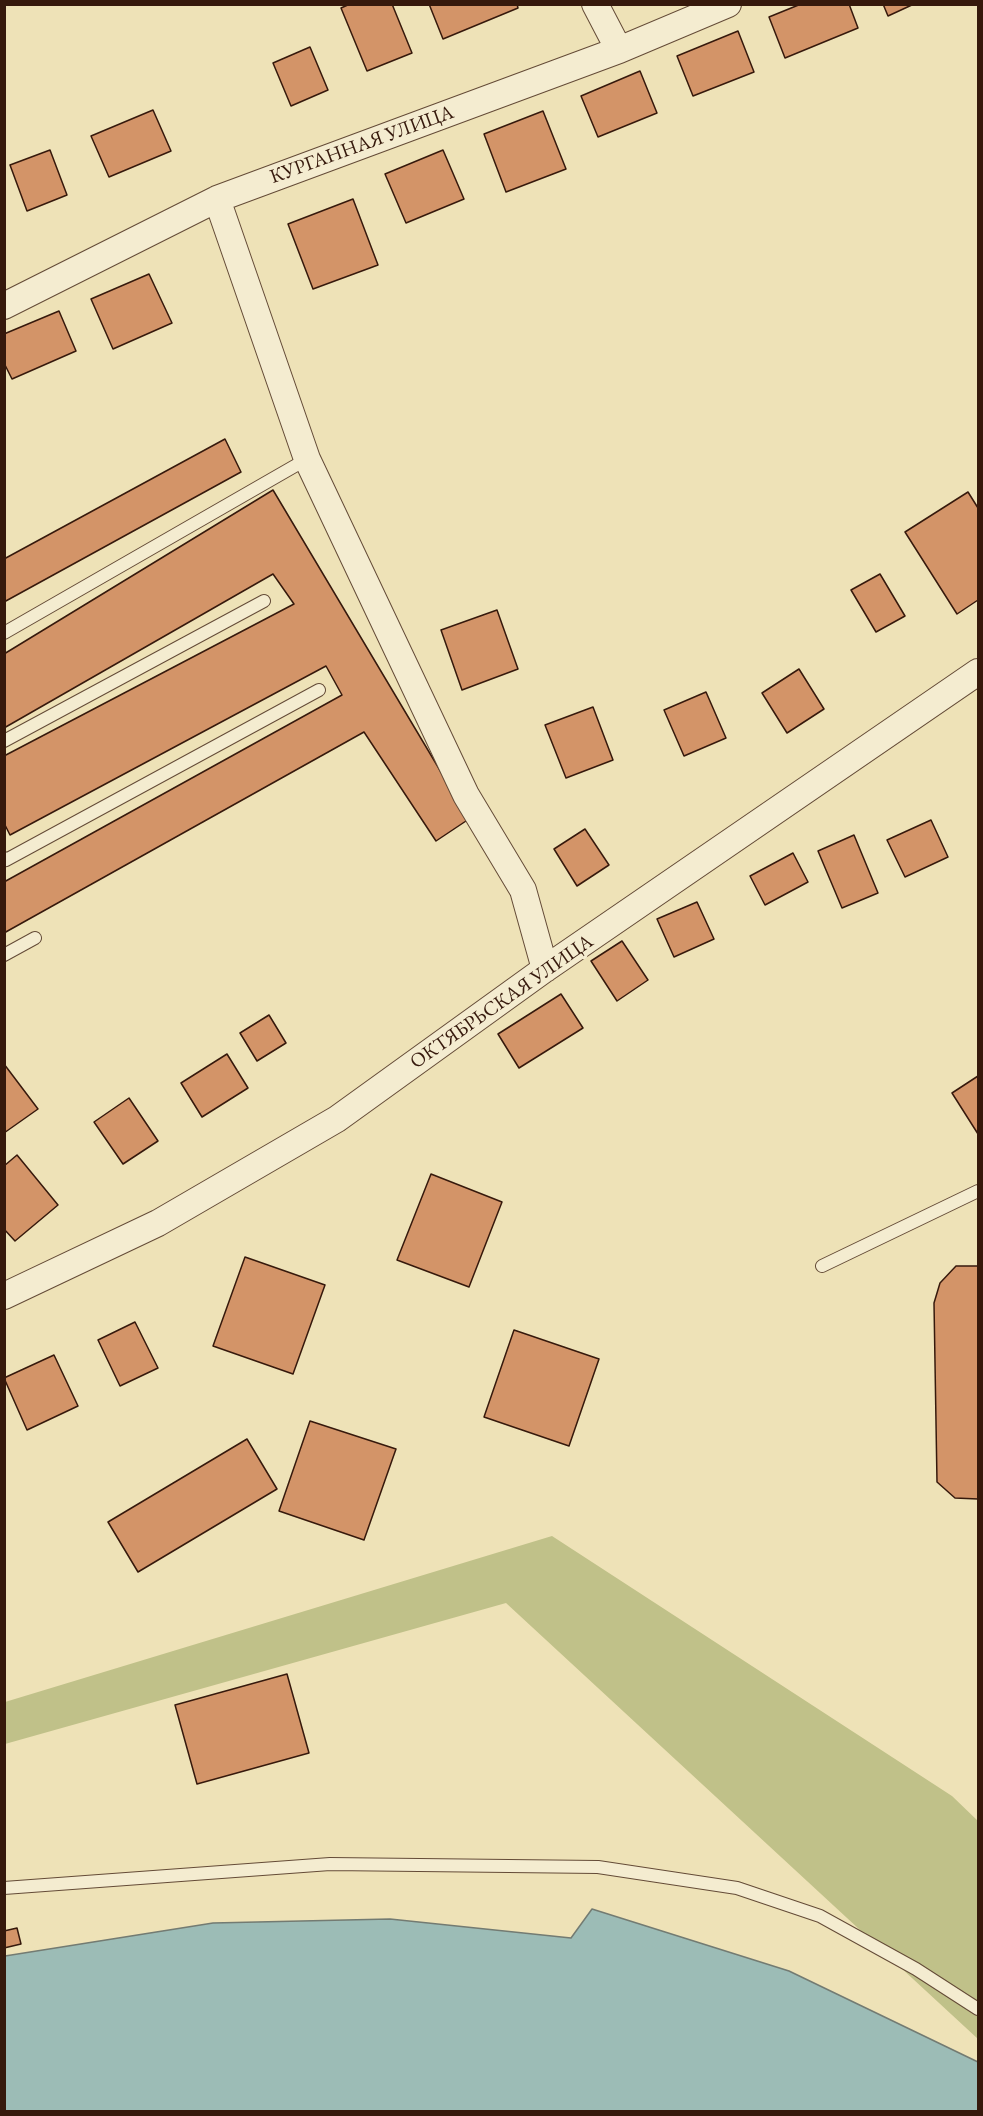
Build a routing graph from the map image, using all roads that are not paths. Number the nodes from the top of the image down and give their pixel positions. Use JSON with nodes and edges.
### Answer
{"nodes":[{"id":1,"x":595,"y":4,"type":"edge"},
{"id":2,"x":728,"y":4,"type":"edge"},
{"id":3,"x":619,"y":50,"type":"junction"},
{"id":4,"x":217,"y":199,"type":"junction"},
{"id":5,"x":4,"y":306,"type":"edge"},
{"id":6,"x":307,"y":459,"type":"junction"},
{"id":7,"x":264,"y":601,"type":"dead end"},
{"id":8,"x":4,"y":633,"type":"edge"},
{"id":9,"x":978,"y":672,"type":"edge"},
{"id":10,"x":319,"y":690,"type":"dead end"},
{"id":11,"x":4,"y":741,"type":"edge"},
{"id":12,"x":4,"y":858,"type":"edge"},
{"id":13,"x":35,"y":938,"type":"dead end"},
{"id":14,"x":4,"y":955,"type":"edge"},
{"id":15,"x":545,"y":969,"type":"junction"},
{"id":16,"x":978,"y":1191,"type":"edge"},
{"id":17,"x":822,"y":1266,"type":"dead end"},
{"id":18,"x":4,"y":1296,"type":"edge"},
{"id":19,"x":4,"y":1888,"type":"edge"},
{"id":20,"x":978,"y":2009,"type":"edge"}],
"edges":[{"from":1,"to":3,"type":"street"},
{"from":2,"to":3,"type":"street","name":"КУРГАННАЯ УЛИЦА"},
{"from":3,"to":4,"type":"street","name":"КУРГАННАЯ УЛИЦА"},
{"from":4,"to":5,"type":"street","name":"КУРГАННАЯ УЛИЦА"},
{"from":4,"to":6,"type":"street"},
{"from":6,"to":8,"type":"lane"},
{"from":6,"to":15,"type":"street"},
{"from":7,"to":11,"type":"lane"},
{"from":9,"to":15,"type":"street","name":"ОКТЯБРЬСКАЯ УЛИЦА"},
{"from":10,"to":12,"type":"lane"},
{"from":13,"to":14,"type":"lane"},
{"from":15,"to":18,"type":"street","name":"ОКТЯБРЬСКАЯ УЛИЦА"},
{"from":16,"to":17,"type":"lane"},
{"from":19,"to":20,"type":"lane"}]}
